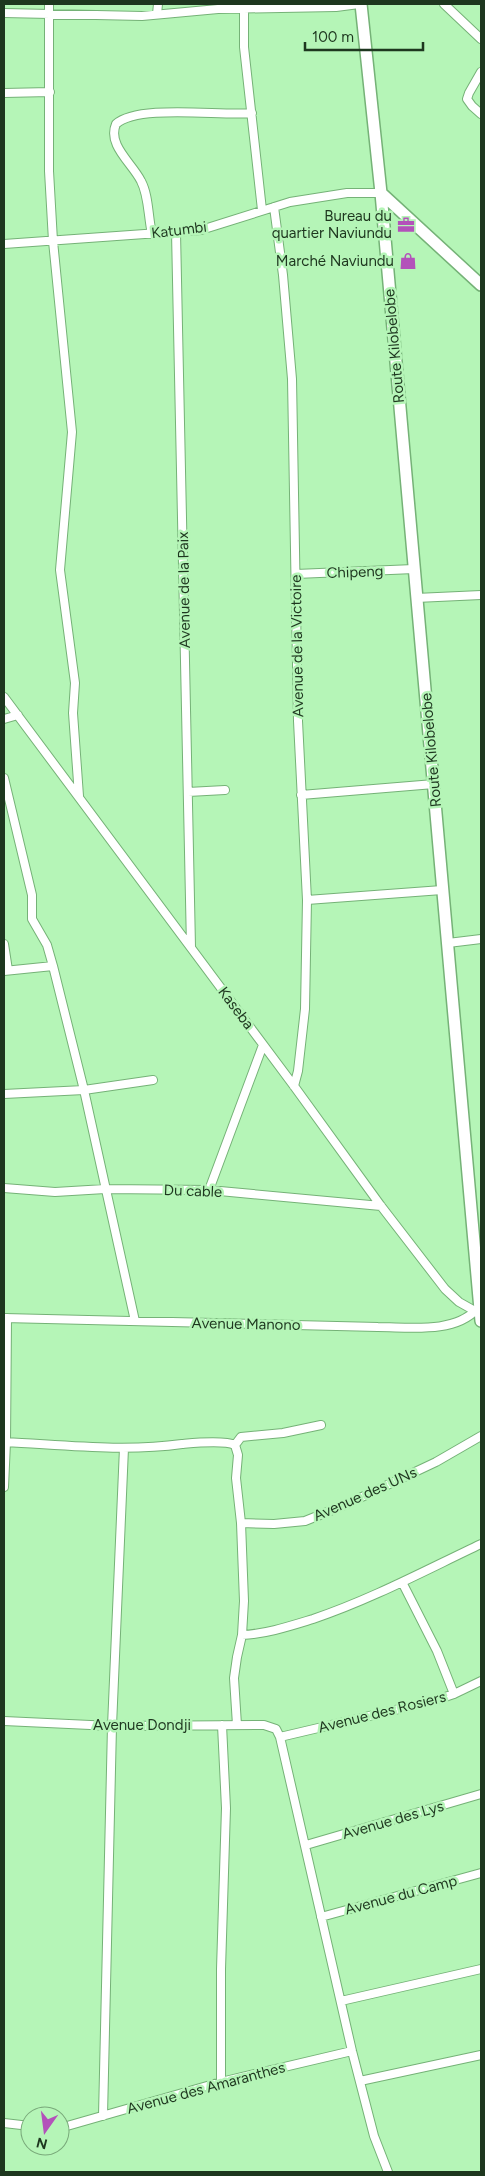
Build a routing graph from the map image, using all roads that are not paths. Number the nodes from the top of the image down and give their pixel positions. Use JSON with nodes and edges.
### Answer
{"nodes":[{"id":1,"x":49,"y":4,"type":"edge"},
{"id":2,"x":158,"y":4,"type":"edge"},
{"id":3,"x":360,"y":4,"type":"edge"},
{"id":4,"x":444,"y":4,"type":"edge"},
{"id":5,"x":244,"y":8,"type":"junction"},
{"id":6,"x":4,"y":13,"type":"edge"},
{"id":7,"x":50,"y":14,"type":"junction"},
{"id":8,"x":157,"y":14,"type":"junction"},
{"id":9,"x":481,"y":39,"type":"edge"},
{"id":10,"x":481,"y":72,"type":"edge"},
{"id":11,"x":50,"y":92,"type":"junction"},
{"id":12,"x":4,"y":93,"type":"edge"},
{"id":13,"x":252,"y":113,"type":"junction"},
{"id":14,"x":481,"y":114,"type":"edge"},
{"id":15,"x":381,"y":194,"type":"junction"},
{"id":16,"x":274,"y":206,"type":"junction"},
{"id":17,"x":262,"y":210,"type":"junction"},
{"id":18,"x":176,"y":232,"type":"junction"},
{"id":19,"x":152,"y":234,"type":"junction"},
{"id":20,"x":53,"y":240,"type":"junction"},
{"id":21,"x":4,"y":244,"type":"edge"},
{"id":22,"x":481,"y":285,"type":"edge"},
{"id":23,"x":414,"y":569,"type":"junction"},
{"id":24,"x":296,"y":574,"type":"junction"},
{"id":25,"x":481,"y":595,"type":"edge"},
{"id":26,"x":416,"y":598,"type":"junction"},
{"id":27,"x":4,"y":697,"type":"edge"},
{"id":28,"x":18,"y":715,"type":"junction"},
{"id":29,"x":4,"y":719,"type":"edge"},
{"id":30,"x":4,"y":778,"type":"edge"},
{"id":31,"x":434,"y":784,"type":"junction"},
{"id":32,"x":225,"y":790,"type":"dead end"},
{"id":33,"x":188,"y":792,"type":"junction"},
{"id":34,"x":301,"y":795,"type":"junction"},
{"id":35,"x":79,"y":796,"type":"junction"},
{"id":36,"x":442,"y":890,"type":"junction"},
{"id":37,"x":307,"y":900,"type":"junction"},
{"id":38,"x":481,"y":939,"type":"edge"},
{"id":39,"x":448,"y":943,"type":"junction"},
{"id":40,"x":4,"y":944,"type":"edge"},
{"id":41,"x":191,"y":948,"type":"junction"},
{"id":42,"x":53,"y":966,"type":"junction"},
{"id":43,"x":6,"y":970,"type":"edge"},
{"id":44,"x":263,"y":1045,"type":"junction"},
{"id":45,"x":153,"y":1080,"type":"dead end"},
{"id":46,"x":294,"y":1086,"type":"junction"},
{"id":47,"x":84,"y":1090,"type":"junction"},
{"id":48,"x":4,"y":1094,"type":"edge"},
{"id":49,"x":4,"y":1188,"type":"edge"},
{"id":50,"x":105,"y":1188,"type":"junction"},
{"id":51,"x":209,"y":1190,"type":"junction"},
{"id":52,"x":381,"y":1206,"type":"junction"},
{"id":53,"x":479,"y":1310,"type":"edge"},
{"id":54,"x":5,"y":1318,"type":"edge"},
{"id":55,"x":135,"y":1321,"type":"junction"},
{"id":56,"x":321,"y":1425,"type":"dead end"},
{"id":57,"x":481,"y":1436,"type":"edge"},
{"id":58,"x":6,"y":1442,"type":"junction"},
{"id":59,"x":234,"y":1445,"type":"junction"},
{"id":60,"x":124,"y":1448,"type":"junction"},
{"id":61,"x":4,"y":1487,"type":"edge"},
{"id":62,"x":242,"y":1523,"type":"junction"},
{"id":63,"x":481,"y":1544,"type":"edge"},
{"id":64,"x":402,"y":1582,"type":"junction"},
{"id":65,"x":242,"y":1635,"type":"junction"},
{"id":66,"x":481,"y":1681,"type":"edge"},
{"id":67,"x":454,"y":1694,"type":"junction"},
{"id":68,"x":4,"y":1721,"type":"edge"},
{"id":69,"x":222,"y":1725,"type":"junction"},
{"id":70,"x":112,"y":1726,"type":"junction"},
{"id":71,"x":237,"y":1726,"type":"junction"},
{"id":72,"x":279,"y":1735,"type":"junction"},
{"id":73,"x":481,"y":1794,"type":"edge"},
{"id":74,"x":306,"y":1846,"type":"junction"},
{"id":75,"x":481,"y":1873,"type":"edge"},
{"id":76,"x":321,"y":1917,"type":"junction"},
{"id":77,"x":481,"y":1969,"type":"edge"},
{"id":78,"x":340,"y":2001,"type":"junction"},
{"id":79,"x":352,"y":2051,"type":"junction"},
{"id":80,"x":481,"y":2055,"type":"edge"},
{"id":81,"x":360,"y":2081,"type":"junction"},
{"id":82,"x":221,"y":2082,"type":"junction"},
{"id":83,"x":103,"y":2116,"type":"junction"},
{"id":84,"x":4,"y":2123,"type":"edge"},
{"id":85,"x":20,"y":2125,"type":"edge"},
{"id":86,"x":70,"y":2125,"type":"edge"},
{"id":87,"x":388,"y":2172,"type":"edge"}],
"edges":[{"from":1,"to":7,"type":"street"},
{"from":2,"to":8,"type":"street"},
{"from":3,"to":5,"type":"street"},
{"from":3,"to":15,"type":"street","name":"Route Kilobelobe"},
{"from":4,"to":9,"type":"street"},
{"from":5,"to":8,"type":"street"},
{"from":5,"to":13,"type":"street"},
{"from":6,"to":7,"type":"street"},
{"from":7,"to":8,"type":"street"},
{"from":7,"to":11,"type":"street"},
{"from":10,"to":14,"type":"street"},
{"from":11,"to":12,"type":"street"},
{"from":11,"to":20,"type":"street"},
{"from":13,"to":17,"type":"street"},
{"from":13,"to":19,"type":"street"},
{"from":15,"to":16,"type":"street","name":"Katumbi"},
{"from":15,"to":22,"type":"street"},
{"from":15,"to":23,"type":"street","name":"Route Kilobelobe"},
{"from":16,"to":17,"type":"street","name":"Katumbi"},
{"from":16,"to":24,"type":"street","name":"Avenue de la Victoire"},
{"from":17,"to":18,"type":"street","name":"Katumbi"},
{"from":18,"to":19,"type":"street","name":"Katumbi"},
{"from":18,"to":33,"type":"street","name":"Avenue de la Paix"},
{"from":19,"to":20,"type":"street","name":"Katumbi"},
{"from":20,"to":21,"type":"street","name":"Katumbi"},
{"from":20,"to":35,"type":"street"},
{"from":23,"to":24,"type":"street","name":"Chipeng"},
{"from":23,"to":26,"type":"street","name":"Route Kilobelobe"},
{"from":24,"to":34,"type":"street","name":"Avenue de la Victoire"},
{"from":25,"to":26,"type":"street"},
{"from":26,"to":31,"type":"street","name":"Route Kilobelobe"},
{"from":27,"to":28,"type":"street","name":"Kaseba"},
{"from":28,"to":29,"type":"street"},
{"from":28,"to":35,"type":"street","name":"Kaseba"},
{"from":30,"to":42,"type":"street"},
{"from":31,"to":34,"type":"street"},
{"from":31,"to":36,"type":"street","name":"Route Kilobelobe"},
{"from":32,"to":33,"type":"street"},
{"from":33,"to":41,"type":"street","name":"Avenue de la Paix"},
{"from":34,"to":37,"type":"street","name":"Avenue de la Victoire"},
{"from":35,"to":41,"type":"street","name":"Kaseba"},
{"from":36,"to":37,"type":"street"},
{"from":36,"to":39,"type":"street","name":"Route Kilobelobe"},
{"from":37,"to":46,"type":"street","name":"Avenue de la Victoire"},
{"from":38,"to":39,"type":"street"},
{"from":39,"to":53,"type":"street","name":"Route Kilobelobe"},
{"from":40,"to":43,"type":"street"},
{"from":41,"to":44,"type":"street","name":"Kaseba"},
{"from":42,"to":43,"type":"street"},
{"from":42,"to":47,"type":"street"},
{"from":44,"to":46,"type":"street","name":"Kaseba"},
{"from":44,"to":51,"type":"street"},
{"from":45,"to":47,"type":"street"},
{"from":46,"to":52,"type":"street","name":"Kaseba"},
{"from":47,"to":48,"type":"street"},
{"from":47,"to":50,"type":"street"},
{"from":49,"to":50,"type":"street","name":"Du cable"},
{"from":50,"to":51,"type":"street","name":"Du cable"},
{"from":50,"to":55,"type":"street"},
{"from":51,"to":52,"type":"street","name":"Du cable"},
{"from":52,"to":53,"type":"street","name":"Kaseba"},
{"from":53,"to":55,"type":"street","name":"Avenue Manono"},
{"from":54,"to":55,"type":"street","name":"Avenue Manono"},
{"from":54,"to":58,"type":"street"},
{"from":56,"to":59,"type":"street"},
{"from":57,"to":62,"type":"street","name":"Avenue des UNs"},
{"from":58,"to":60,"type":"street"},
{"from":58,"to":61,"type":"street"},
{"from":59,"to":60,"type":"street"},
{"from":59,"to":62,"type":"street"},
{"from":60,"to":70,"type":"street"},
{"from":62,"to":65,"type":"street"},
{"from":63,"to":64,"type":"street"},
{"from":64,"to":65,"type":"street"},
{"from":64,"to":67,"type":"street"},
{"from":65,"to":71,"type":"street"},
{"from":66,"to":67,"type":"street","name":"Avenue des Rosiers"},
{"from":67,"to":72,"type":"street","name":"Avenue des Rosiers"},
{"from":68,"to":70,"type":"street","name":"Avenue Dondji"},
{"from":69,"to":70,"type":"street","name":"Avenue Dondji"},
{"from":69,"to":71,"type":"street","name":"Avenue Dondji"},
{"from":69,"to":82,"type":"street"},
{"from":70,"to":83,"type":"street"},
{"from":71,"to":72,"type":"street","name":"Avenue Dondji"},
{"from":72,"to":74,"type":"street"},
{"from":73,"to":74,"type":"street","name":"Avenue des Lys"},
{"from":74,"to":76,"type":"street"},
{"from":75,"to":76,"type":"street","name":"Avenue du Camp"},
{"from":76,"to":78,"type":"street"},
{"from":77,"to":78,"type":"street"},
{"from":78,"to":79,"type":"street"},
{"from":79,"to":81,"type":"street"},
{"from":79,"to":82,"type":"street","name":"Avenue des Amaranthes"},
{"from":80,"to":81,"type":"street"},
{"from":81,"to":87,"type":"street"},
{"from":82,"to":83,"type":"street","name":"Avenue des Amaranthes"},
{"from":83,"to":86,"type":"street","name":"Avenue des Amaranthes"},
{"from":84,"to":85,"type":"street"}]}
